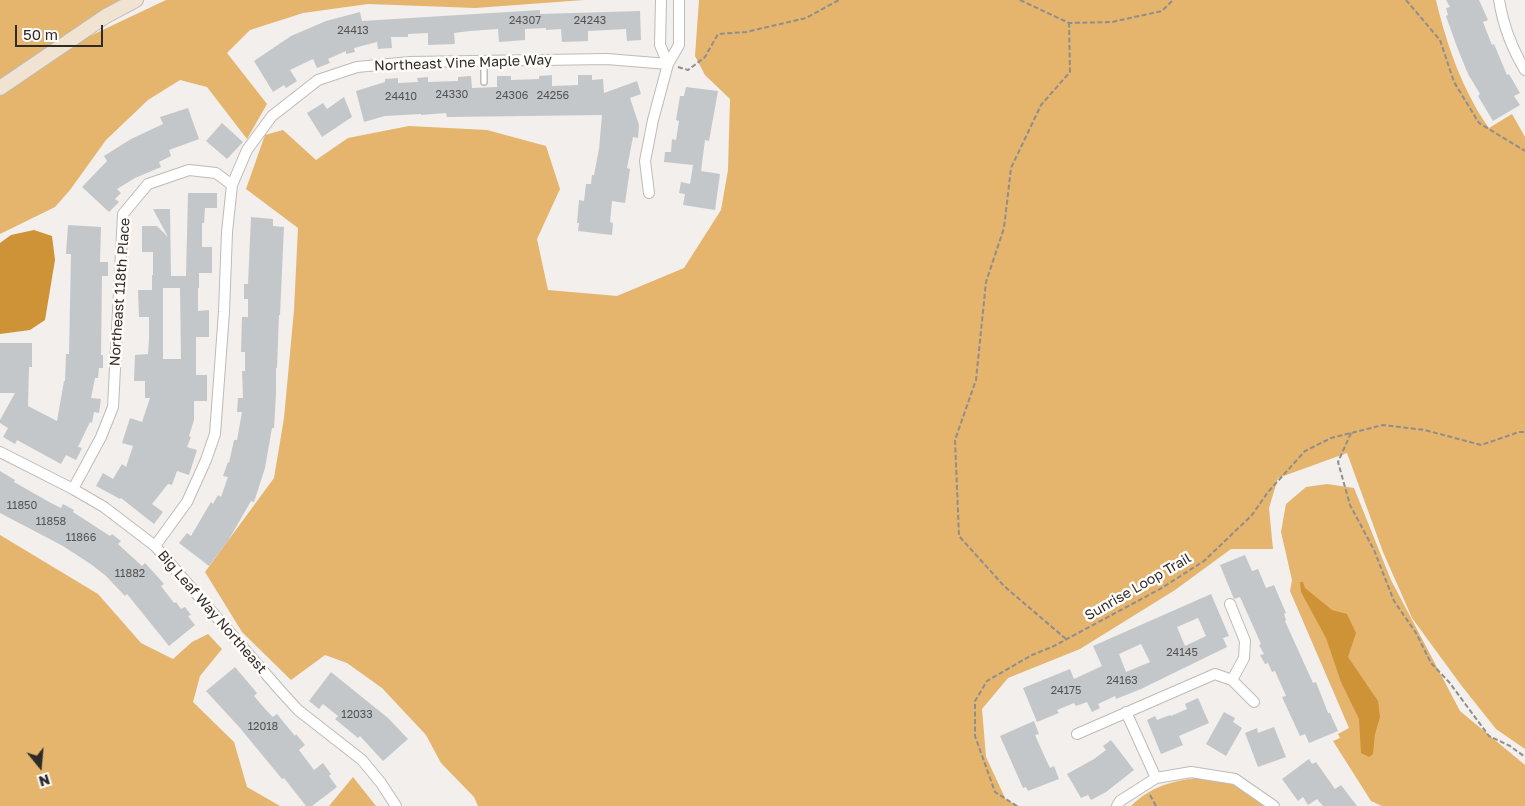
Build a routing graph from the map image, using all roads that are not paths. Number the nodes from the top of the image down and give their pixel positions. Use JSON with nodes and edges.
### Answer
{"nodes":[{"id":1,"x":136,"y":0,"type":"edge"},
{"id":2,"x":661,"y":0,"type":"edge"},
{"id":3,"x":679,"y":0,"type":"edge"},
{"id":4,"x":1499,"y":0,"type":"edge"},
{"id":5,"x":484,"y":61,"type":"junction"},
{"id":6,"x":668,"y":64,"type":"junction"},
{"id":7,"x":1525,"y":70,"type":"edge"},
{"id":8,"x":484,"y":82,"type":"dead end"},
{"id":9,"x":0,"y":88,"type":"edge"},
{"id":10,"x":232,"y":185,"type":"junction"},
{"id":11,"x":649,"y":193,"type":"dead end"},
{"id":12,"x":0,"y":452,"type":"edge"},
{"id":13,"x":73,"y":489,"type":"junction"},
{"id":14,"x":155,"y":546,"type":"junction"},
{"id":15,"x":1230,"y":604,"type":"dead end"},
{"id":16,"x":1232,"y":680,"type":"junction"},
{"id":17,"x":1254,"y":702,"type":"dead end"},
{"id":18,"x":1126,"y":712,"type":"junction"},
{"id":19,"x":1077,"y":734,"type":"dead end"},
{"id":20,"x":1156,"y":778,"type":"junction"},
{"id":21,"x":396,"y":806,"type":"edge"},
{"id":22,"x":1117,"y":806,"type":"edge"},
{"id":23,"x":1274,"y":806,"type":"edge"}],
"edges":[{"from":1,"to":9,"type":"main road"},
{"from":2,"to":6,"type":"street"},
{"from":3,"to":6,"type":"street"},
{"from":4,"to":7,"type":"street"},
{"from":5,"to":6,"type":"street","name":"Northeast Vine Maple Way"},
{"from":5,"to":8,"type":"lane"},
{"from":5,"to":10,"type":"street","name":"Northeast Vine Maple Way"},
{"from":6,"to":11,"type":"street"},
{"from":10,"to":13,"type":"street","name":"Northeast 118th Place"},
{"from":10,"to":14,"type":"street","name":"Northeast Vine Maple Way"},
{"from":12,"to":13,"type":"street","name":"Big Leaf Way Northeast"},
{"from":13,"to":14,"type":"street","name":"Big Leaf Way Northeast"},
{"from":14,"to":21,"type":"street","name":"Big Leaf Way Northeast"},
{"from":15,"to":16,"type":"street"},
{"from":16,"to":17,"type":"street"},
{"from":16,"to":18,"type":"street"},
{"from":18,"to":19,"type":"street"},
{"from":18,"to":20,"type":"street"},
{"from":20,"to":22,"type":"street"},
{"from":20,"to":23,"type":"street"}]}
